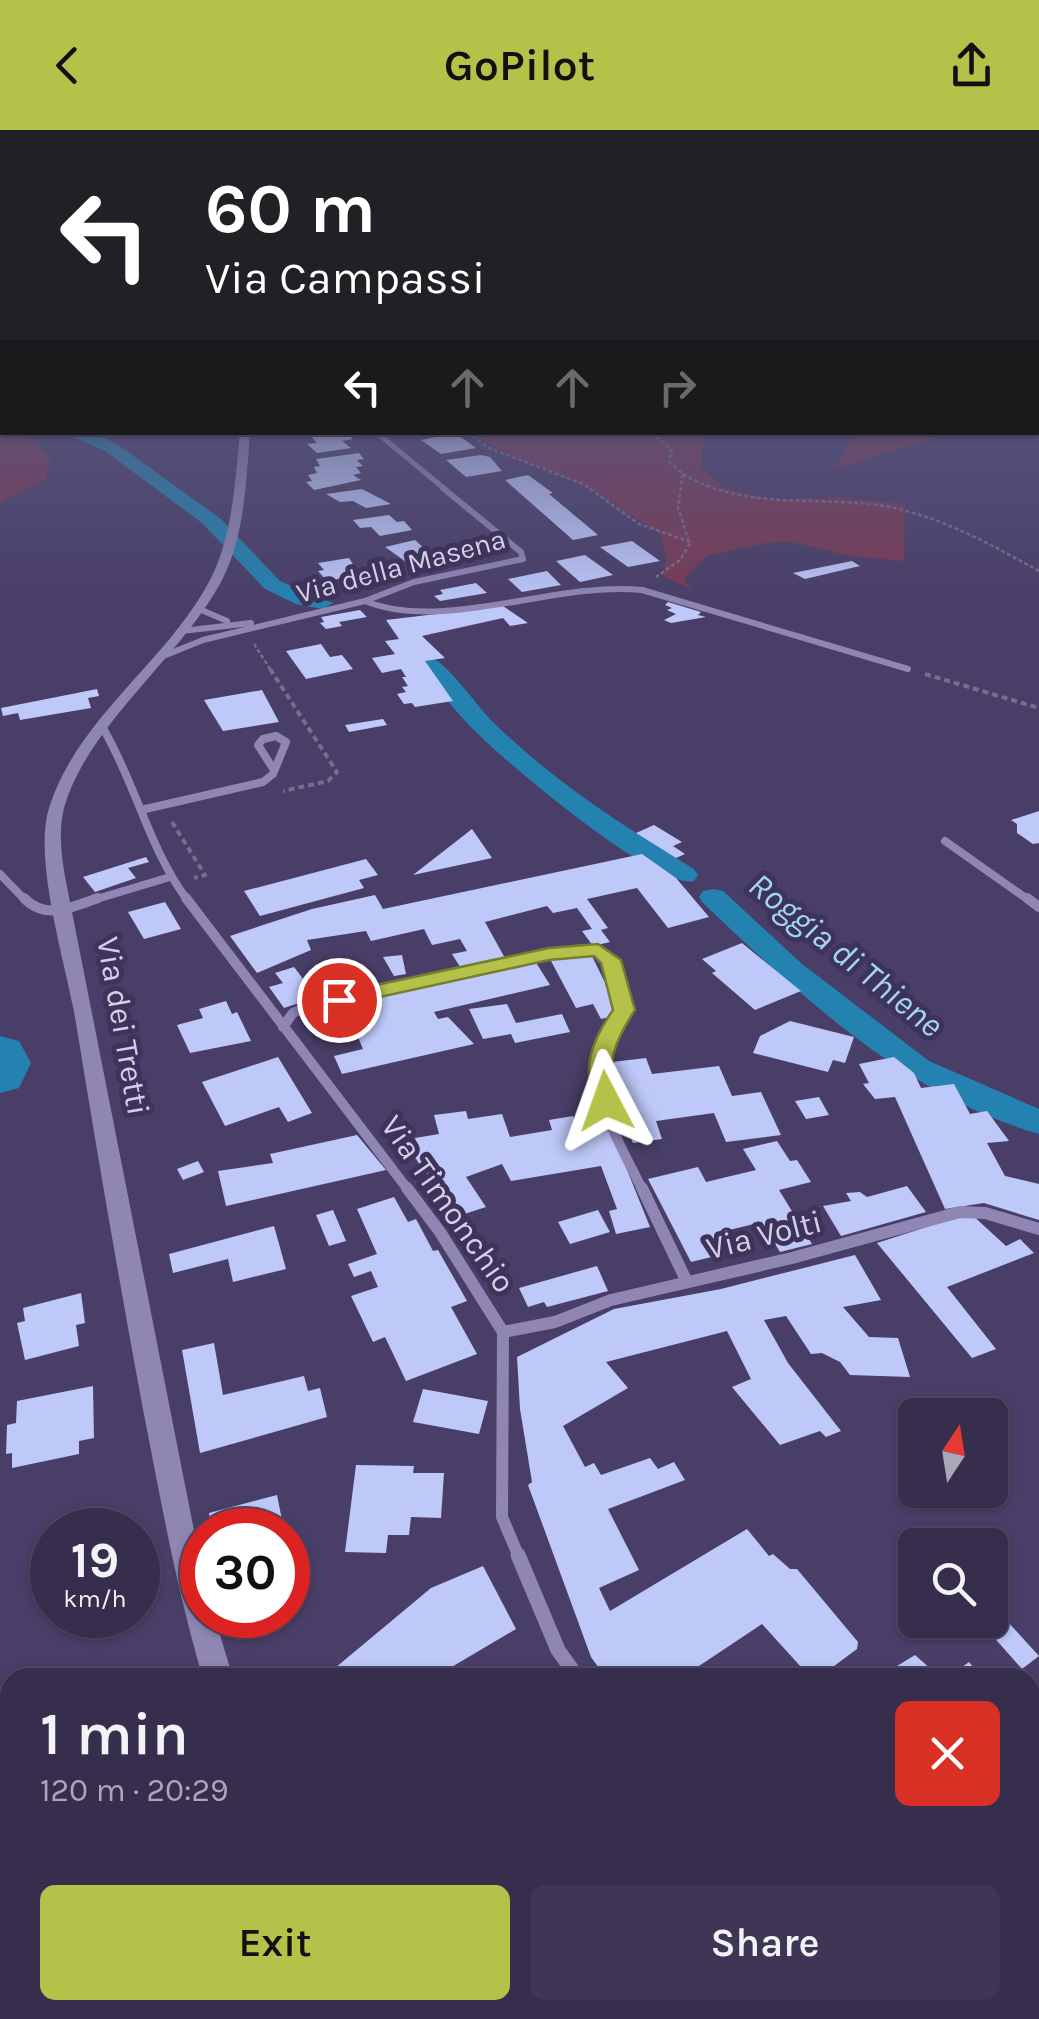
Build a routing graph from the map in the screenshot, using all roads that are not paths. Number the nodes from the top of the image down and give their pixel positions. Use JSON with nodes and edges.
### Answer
{"nodes":[{"id":1,"x":245,"y":435,"type":"edge"},
{"id":2,"x":380,"y":435,"type":"edge"},
{"id":3,"x":364,"y":601,"type":"junction"},
{"id":4,"x":199,"y":609,"type":"junction"},
{"id":5,"x":276,"y":621,"type":"junction"},
{"id":6,"x":232,"y":623,"type":"junction"},
{"id":7,"x":248,"y":628,"type":"junction"},
{"id":8,"x":182,"y":632,"type":"junction"},
{"id":9,"x":161,"y":658,"type":"junction"},
{"id":10,"x":908,"y":669,"type":"road end"},
{"id":11,"x":104,"y":730,"type":"junction"},
{"id":12,"x":274,"y":770,"type":"junction"},
{"id":13,"x":140,"y":810,"type":"junction"},
{"id":14,"x":945,"y":841,"type":"dead end"},
{"id":15,"x":0,"y":874,"type":"edge"},
{"id":16,"x":170,"y":877,"type":"junction"},
{"id":17,"x":1039,"y":907,"type":"edge"},
{"id":18,"x":63,"y":910,"type":"junction"},
{"id":19,"x":283,"y":1028,"type":"junction"},
{"id":20,"x":1039,"y":1229,"type":"edge"},
{"id":21,"x":688,"y":1282,"type":"junction"},
{"id":22,"x":503,"y":1332,"type":"junction"},
{"id":23,"x":215,"y":1668,"type":"edge"},
{"id":24,"x":571,"y":1668,"type":"edge"}],
"edges":[{"from":1,"to":4,"type":"street","name":"Via dei Tretti"},
{"from":2,"to":3,"type":"street","name":"Via della Masena"},
{"from":3,"to":5,"type":"street","name":"Via della Masena"},
{"from":3,"to":10,"type":"street"},
{"from":4,"to":6,"type":"street","name":"Via della Masena"},
{"from":4,"to":8,"type":"street","name":"Via dei Tretti"},
{"from":5,"to":6,"type":"street","name":"Via della Masena"},
{"from":5,"to":7,"type":"street","name":"Via della Masena"},
{"from":6,"to":8,"type":"street","name":"Via della Masena"},
{"from":7,"to":8,"type":"street","name":"Via della Masena"},
{"from":7,"to":9,"type":"street","name":"Via della Masena"},
{"from":8,"to":9,"type":"street","name":"Via dei Tretti"},
{"from":9,"to":11,"type":"street","name":"Via dei Tretti"},
{"from":11,"to":13,"type":"street","name":"Via Timonchio"},
{"from":11,"to":18,"type":"street","name":"Via dei Tretti"},
{"from":12,"to":12,"type":"street"},
{"from":12,"to":13,"type":"street"},
{"from":13,"to":16,"type":"street","name":"Via Timonchio"},
{"from":14,"to":17,"type":"street"},
{"from":15,"to":18,"type":"street"},
{"from":16,"to":18,"type":"street"},
{"from":16,"to":19,"type":"street","name":"Via Timonchio"},
{"from":18,"to":23,"type":"street","name":"Via dei Tretti"},
{"from":19,"to":21,"type":"street"},
{"from":19,"to":22,"type":"street","name":"Via Timonchio"},
{"from":20,"to":21,"type":"street","name":"Via Volti"},
{"from":21,"to":22,"type":"street","name":"Via Volti"},
{"from":22,"to":24,"type":"street","name":"Via Timonchio"}]}
